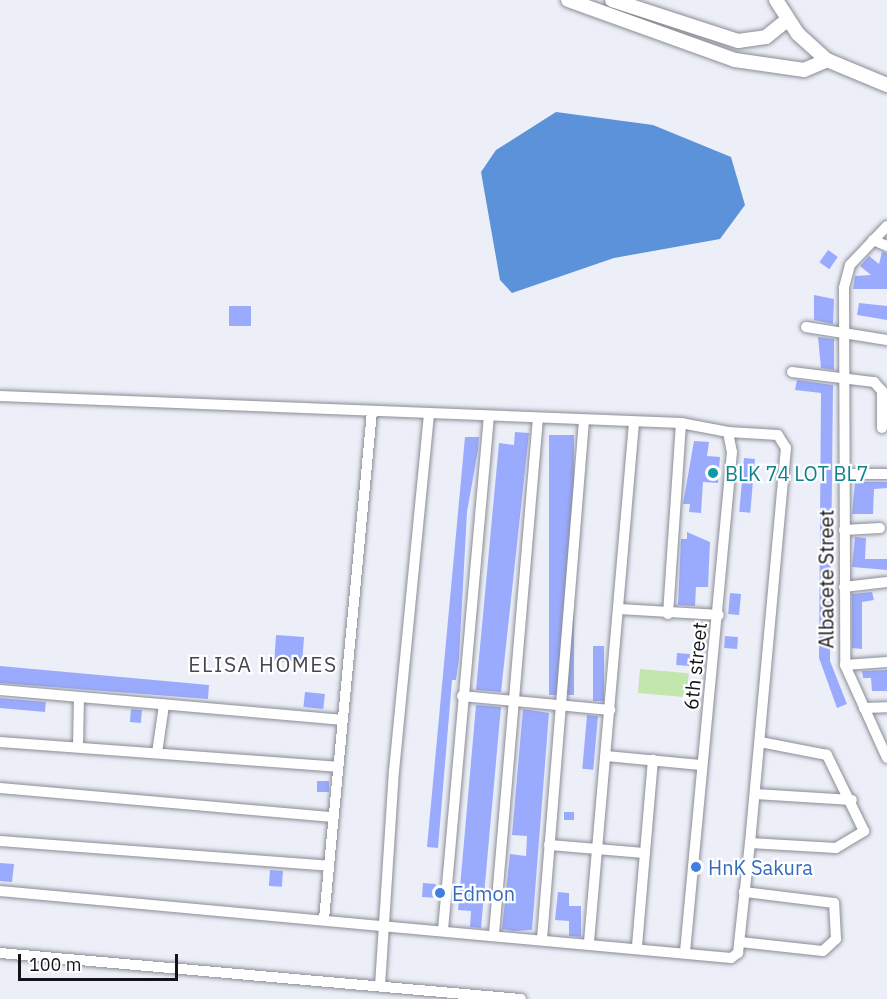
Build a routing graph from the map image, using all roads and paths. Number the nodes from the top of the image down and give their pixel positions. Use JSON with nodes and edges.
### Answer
{"nodes":[{"id":1,"x":568,"y":0,"type":"edge"},
{"id":2,"x":612,"y":0,"type":"edge"},
{"id":3,"x":776,"y":0,"type":"edge"},
{"id":4,"x":787,"y":21,"type":"junction"},
{"id":5,"x":827,"y":60,"type":"junction"},
{"id":6,"x":887,"y":85,"type":"edge"},
{"id":7,"x":887,"y":226,"type":"edge"},
{"id":8,"x":873,"y":240,"type":"junction"},
{"id":9,"x":887,"y":246,"type":"edge"},
{"id":10,"x":806,"y":327,"type":"dead end"},
{"id":11,"x":844,"y":332,"type":"junction"},
{"id":12,"x":887,"y":340,"type":"edge"},
{"id":13,"x":792,"y":372,"type":"dead end"},
{"id":14,"x":844,"y":375,"type":"junction"},
{"id":15,"x":0,"y":396,"type":"edge"},
{"id":16,"x":372,"y":411,"type":"junction"},
{"id":17,"x":429,"y":414,"type":"junction"},
{"id":18,"x":489,"y":416,"type":"junction"},
{"id":19,"x":538,"y":418,"type":"junction"},
{"id":20,"x":584,"y":420,"type":"junction"},
{"id":21,"x":634,"y":422,"type":"junction"},
{"id":22,"x":681,"y":423,"type":"junction"},
{"id":23,"x":882,"y":428,"type":"dead end"},
{"id":24,"x":728,"y":432,"type":"junction"},
{"id":25,"x":844,"y":474,"type":"junction"},
{"id":26,"x":887,"y":474,"type":"edge"},
{"id":27,"x":880,"y":528,"type":"dead end"},
{"id":28,"x":844,"y":530,"type":"junction"},
{"id":29,"x":887,"y":582,"type":"edge"},
{"id":30,"x":844,"y":587,"type":"junction"},
{"id":31,"x":620,"y":609,"type":"junction"},
{"id":32,"x":668,"y":614,"type":"junction"},
{"id":33,"x":719,"y":615,"type":"junction"},
{"id":34,"x":887,"y":662,"type":"edge"},
{"id":35,"x":845,"y":665,"type":"junction"},
{"id":36,"x":0,"y":690,"type":"edge"},
{"id":37,"x":462,"y":696,"type":"junction"},
{"id":38,"x":79,"y":697,"type":"junction"},
{"id":39,"x":511,"y":701,"type":"junction"},
{"id":40,"x":164,"y":705,"type":"junction"},
{"id":41,"x":560,"y":705,"type":"junction"},
{"id":42,"x":887,"y":707,"type":"edge"},
{"id":43,"x":864,"y":708,"type":"junction"},
{"id":44,"x":610,"y":710,"type":"junction"},
{"id":45,"x":341,"y":720,"type":"junction"},
{"id":46,"x":0,"y":742,"type":"edge"},
{"id":47,"x":760,"y":742,"type":"junction"},
{"id":48,"x":78,"y":747,"type":"junction"},
{"id":49,"x":157,"y":753,"type":"junction"},
{"id":50,"x":886,"y":754,"type":"edge"},
{"id":51,"x":606,"y":756,"type":"junction"},
{"id":52,"x":653,"y":760,"type":"junction"},
{"id":53,"x":701,"y":765,"type":"junction"},
{"id":54,"x":337,"y":767,"type":"junction"},
{"id":55,"x":0,"y":788,"type":"edge"},
{"id":56,"x":755,"y":794,"type":"junction"},
{"id":57,"x":852,"y":800,"type":"junction"},
{"id":58,"x":333,"y":817,"type":"junction"},
{"id":59,"x":0,"y":841,"type":"edge"},
{"id":60,"x":750,"y":843,"type":"junction"},
{"id":61,"x":549,"y":845,"type":"junction"},
{"id":62,"x":597,"y":849,"type":"junction"},
{"id":63,"x":645,"y":853,"type":"junction"},
{"id":64,"x":329,"y":866,"type":"junction"},
{"id":65,"x":0,"y":891,"type":"edge"},
{"id":66,"x":744,"y":892,"type":"junction"},
{"id":67,"x":324,"y":918,"type":"junction"},
{"id":68,"x":385,"y":925,"type":"junction"},
{"id":69,"x":443,"y":930,"type":"junction"},
{"id":70,"x":494,"y":934,"type":"junction"},
{"id":71,"x":542,"y":939,"type":"junction"},
{"id":72,"x":589,"y":942,"type":"junction"},
{"id":73,"x":740,"y":942,"type":"junction"},
{"id":74,"x":637,"y":946,"type":"junction"},
{"id":75,"x":0,"y":952,"type":"edge"},
{"id":76,"x":685,"y":952,"type":"junction"},
{"id":77,"x":380,"y":986,"type":"junction"},
{"id":78,"x":521,"y":999,"type":"edge"}],
"edges":[{"from":1,"to":5,"type":"street"},
{"from":2,"to":4,"type":"street"},
{"from":3,"to":4,"type":"street"},
{"from":4,"to":5,"type":"street"},
{"from":5,"to":6,"type":"street"},
{"from":7,"to":8,"type":"street","name":"Albacete Street"},
{"from":8,"to":9,"type":"street"},
{"from":8,"to":11,"type":"street","name":"Albacete Street"},
{"from":10,"to":11,"type":"street"},
{"from":11,"to":12,"type":"street"},
{"from":11,"to":14,"type":"street","name":"Albacete Street"},
{"from":13,"to":14,"type":"street"},
{"from":14,"to":23,"type":"street"},
{"from":14,"to":25,"type":"street","name":"Albacete Street"},
{"from":15,"to":16,"type":"street"},
{"from":16,"to":17,"type":"street"},
{"from":16,"to":45,"type":"street"},
{"from":17,"to":18,"type":"street"},
{"from":17,"to":68,"type":"street"},
{"from":18,"to":19,"type":"street"},
{"from":18,"to":37,"type":"street"},
{"from":19,"to":20,"type":"street"},
{"from":19,"to":39,"type":"street"},
{"from":20,"to":21,"type":"street"},
{"from":20,"to":41,"type":"street"},
{"from":21,"to":22,"type":"street"},
{"from":21,"to":31,"type":"street"},
{"from":22,"to":24,"type":"street"},
{"from":22,"to":32,"type":"street"},
{"from":24,"to":33,"type":"street","name":"6th street"},
{"from":24,"to":47,"type":"street"},
{"from":25,"to":26,"type":"street"},
{"from":25,"to":28,"type":"street","name":"Albacete Street"},
{"from":27,"to":28,"type":"street"},
{"from":28,"to":30,"type":"street","name":"Albacete Street"},
{"from":29,"to":30,"type":"street"},
{"from":30,"to":35,"type":"street","name":"Albacete Street"},
{"from":31,"to":32,"type":"street"},
{"from":31,"to":44,"type":"street"},
{"from":32,"to":33,"type":"street"},
{"from":33,"to":53,"type":"street","name":"6th street"},
{"from":34,"to":35,"type":"street"},
{"from":35,"to":43,"type":"street","name":"Albacete Street"},
{"from":36,"to":38,"type":"street"},
{"from":37,"to":39,"type":"street"},
{"from":37,"to":69,"type":"street"},
{"from":38,"to":40,"type":"street"},
{"from":38,"to":48,"type":"street"},
{"from":39,"to":41,"type":"street"},
{"from":39,"to":70,"type":"street"},
{"from":40,"to":45,"type":"street"},
{"from":40,"to":49,"type":"street"},
{"from":41,"to":44,"type":"street"},
{"from":41,"to":61,"type":"street"},
{"from":42,"to":43,"type":"street"},
{"from":43,"to":50,"type":"street","name":"Albacete Street"},
{"from":44,"to":51,"type":"street"},
{"from":45,"to":54,"type":"street"},
{"from":46,"to":48,"type":"street"},
{"from":47,"to":56,"type":"street"},
{"from":47,"to":57,"type":"street"},
{"from":48,"to":49,"type":"street"},
{"from":49,"to":54,"type":"street"},
{"from":51,"to":52,"type":"street"},
{"from":51,"to":62,"type":"street"},
{"from":52,"to":53,"type":"street"},
{"from":52,"to":63,"type":"street"},
{"from":53,"to":76,"type":"street","name":"6th street"},
{"from":54,"to":58,"type":"street"},
{"from":55,"to":58,"type":"street"},
{"from":56,"to":57,"type":"street"},
{"from":56,"to":60,"type":"street"},
{"from":57,"to":60,"type":"street"},
{"from":58,"to":64,"type":"street"},
{"from":59,"to":64,"type":"street"},
{"from":60,"to":66,"type":"street"},
{"from":61,"to":62,"type":"street"},
{"from":61,"to":71,"type":"street"},
{"from":62,"to":63,"type":"street"},
{"from":62,"to":72,"type":"street"},
{"from":63,"to":74,"type":"street"},
{"from":64,"to":67,"type":"street"},
{"from":65,"to":67,"type":"street"},
{"from":66,"to":73,"type":"street"},
{"from":66,"to":73,"type":"street"},
{"from":67,"to":68,"type":"street"},
{"from":68,"to":69,"type":"street"},
{"from":68,"to":77,"type":"street"},
{"from":69,"to":70,"type":"street"},
{"from":70,"to":71,"type":"street"},
{"from":71,"to":72,"type":"street"},
{"from":72,"to":74,"type":"street"},
{"from":73,"to":76,"type":"street"},
{"from":74,"to":76,"type":"street"},
{"from":75,"to":77,"type":"street"},
{"from":77,"to":78,"type":"street"}]}
